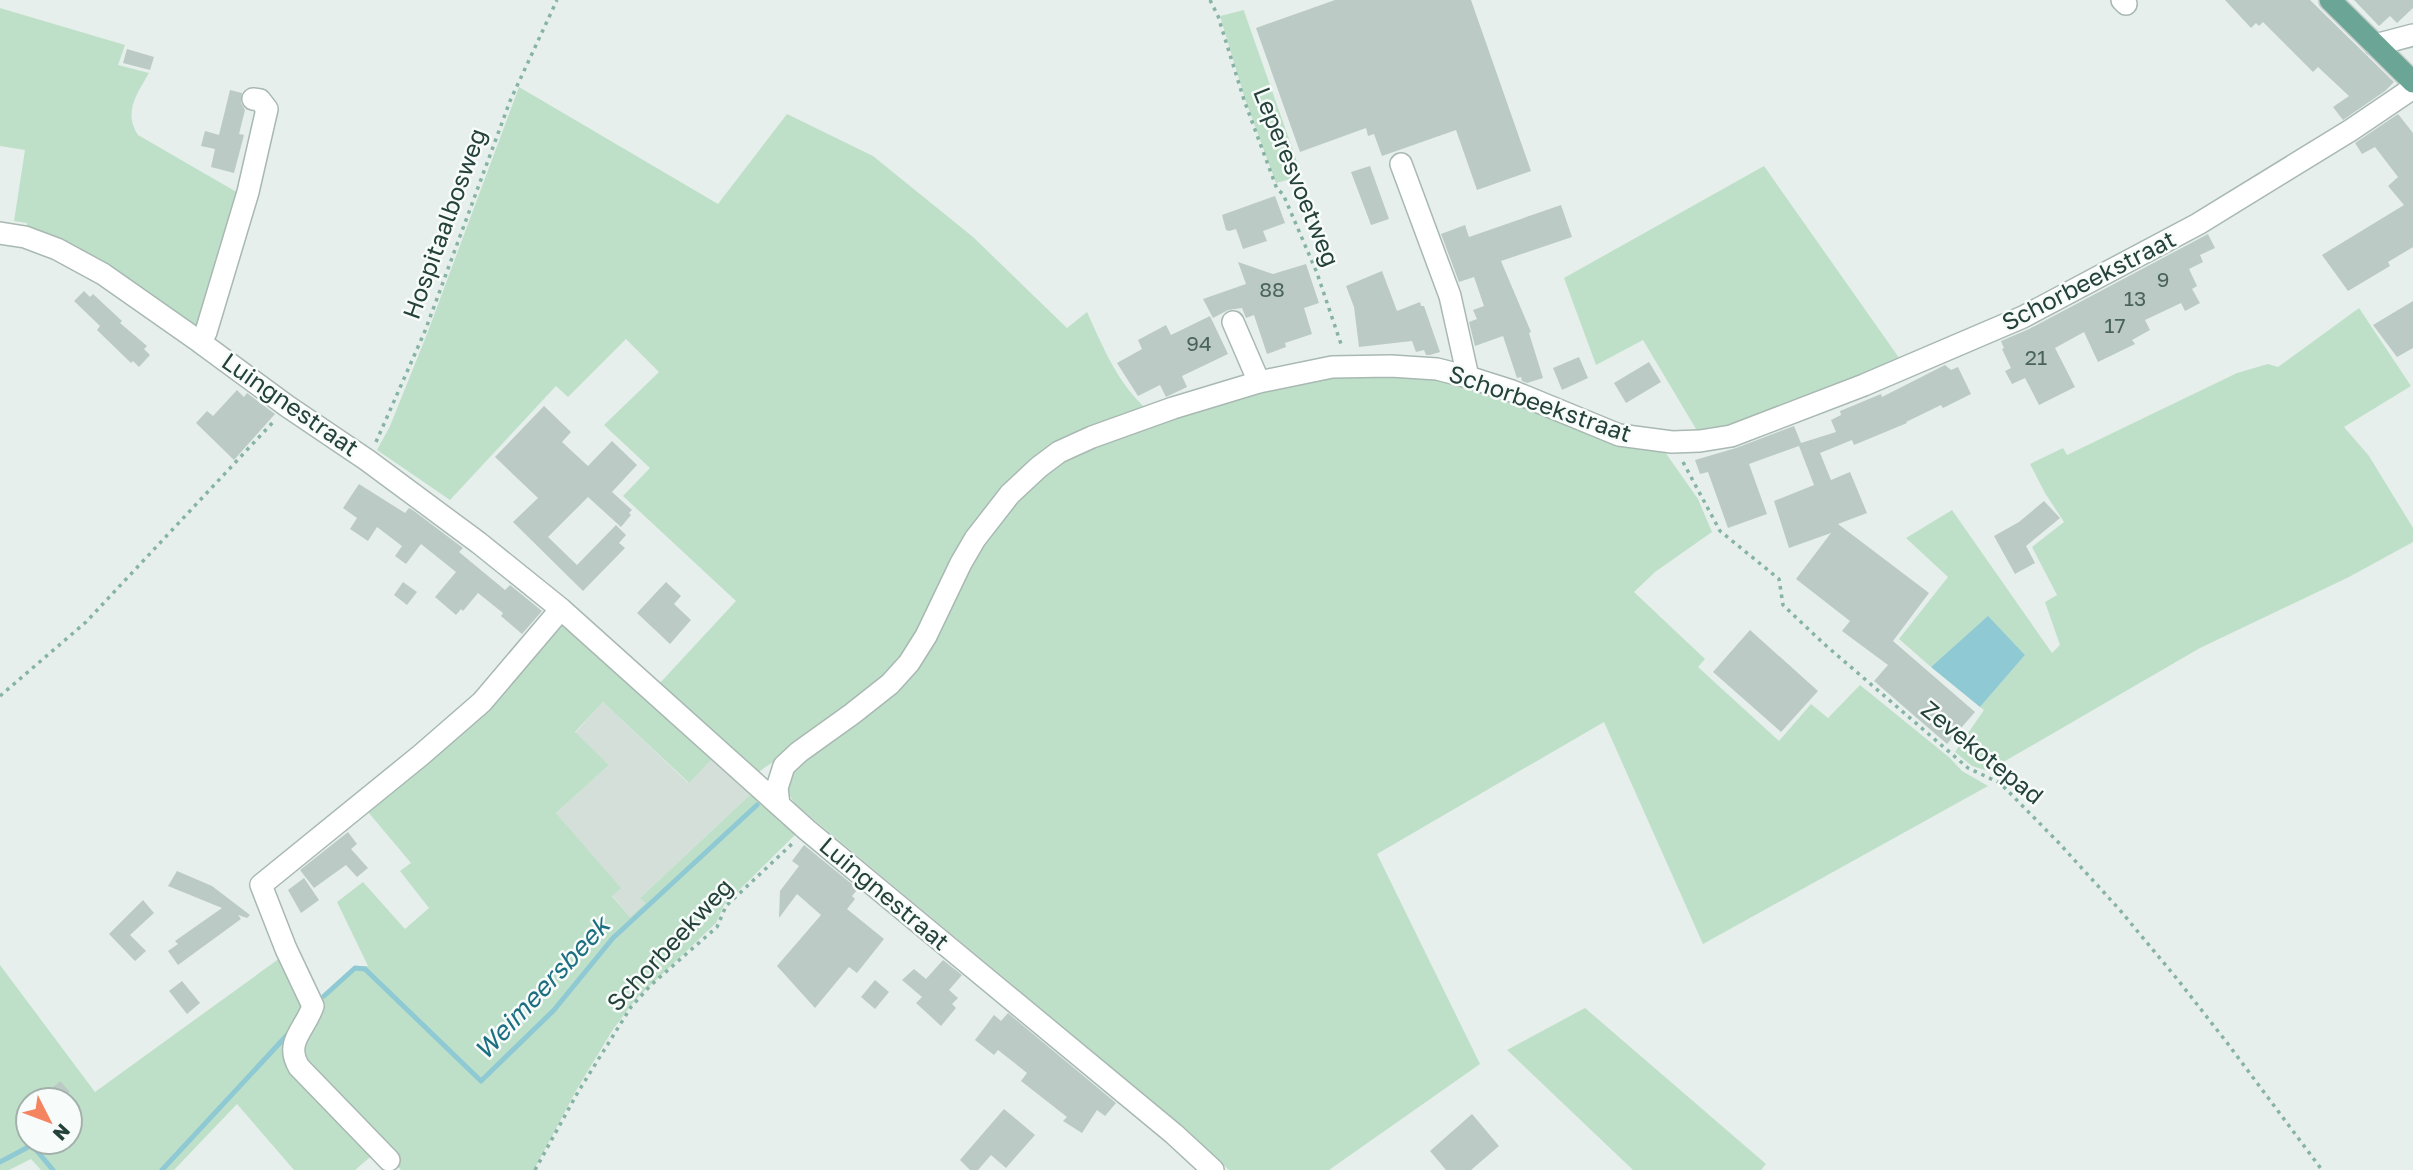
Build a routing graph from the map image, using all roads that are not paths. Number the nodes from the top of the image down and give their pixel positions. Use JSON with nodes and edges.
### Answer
{"nodes":[{"id":1,"x":2330,"y":0,"type":"edge"},
{"id":2,"x":2413,"y":35,"type":"edge"},
{"id":3,"x":2375,"y":45,"type":"junction"},
{"id":4,"x":2413,"y":82,"type":"edge"},
{"id":5,"x":2413,"y":88,"type":"edge"},
{"id":6,"x":253,"y":99,"type":"dead end"},
{"id":7,"x":1401,"y":164,"type":"dead end"},
{"id":8,"x":0,"y":233,"type":"edge"},
{"id":9,"x":1233,"y":322,"type":"dead end"},
{"id":10,"x":200,"y":342,"type":"junction"},
{"id":11,"x":1468,"y":377,"type":"junction"},
{"id":12,"x":1259,"y":382,"type":"junction"},
{"id":13,"x":561,"y":609,"type":"junction"},
{"id":14,"x":779,"y":805,"type":"junction"},
{"id":15,"x":389,"y":1160,"type":"dead end"},
{"id":16,"x":1213,"y":1170,"type":"edge"}],
"edges":[{"from":1,"to":3,"type":"main road"},
{"from":2,"to":3,"type":"street"},
{"from":3,"to":4,"type":"main road"},
{"from":5,"to":11,"type":"street","name":"Schorbeekstraat"},
{"from":6,"to":10,"type":"street"},
{"from":7,"to":11,"type":"street"},
{"from":8,"to":10,"type":"street","name":"Luingnestraat"},
{"from":9,"to":12,"type":"street"},
{"from":10,"to":13,"type":"street","name":"Luingnestraat"},
{"from":11,"to":12,"type":"street","name":"Schorbeekstraat"},
{"from":12,"to":14,"type":"street","name":"Schorbeekstraat"},
{"from":13,"to":14,"type":"street","name":"Luingnestraat"},
{"from":13,"to":15,"type":"street"},
{"from":14,"to":16,"type":"street","name":"Luingnestraat"}]}
